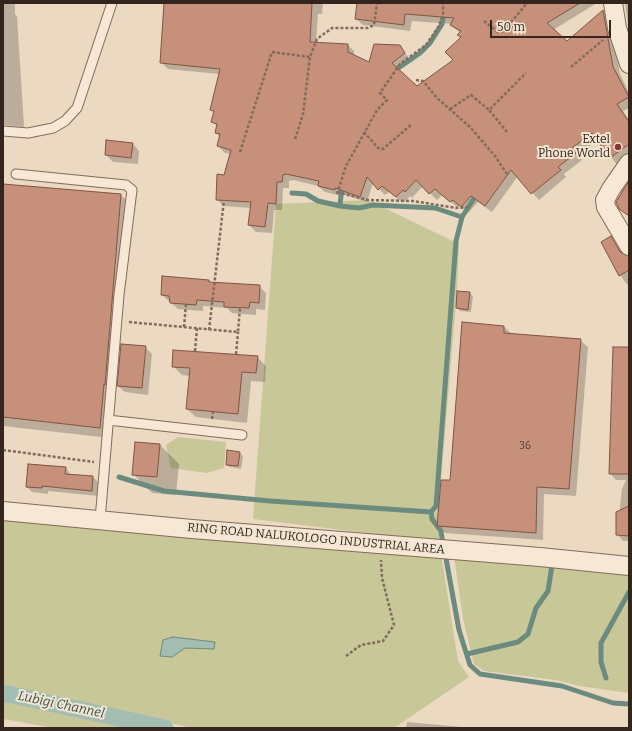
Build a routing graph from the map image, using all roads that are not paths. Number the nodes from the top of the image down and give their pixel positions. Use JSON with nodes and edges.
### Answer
{"nodes":[{"id":1,"x":112,"y":3,"type":"edge"},
{"id":2,"x":612,"y":3,"type":"edge"},
{"id":3,"x":629,"y":64,"type":"edge"},
{"id":4,"x":3,"y":131,"type":"edge"},
{"id":5,"x":629,"y":163,"type":"edge"},
{"id":6,"x":16,"y":174,"type":"dead end"},
{"id":7,"x":629,"y":246,"type":"edge"},
{"id":8,"x":108,"y":420,"type":"junction"},
{"id":9,"x":242,"y":435,"type":"dead end"},
{"id":10,"x":3,"y":511,"type":"edge"},
{"id":11,"x":100,"y":520,"type":"junction"},
{"id":12,"x":629,"y":566,"type":"edge"}],
"edges":[{"from":1,"to":4,"type":"lane"},
{"from":2,"to":3,"type":"street"},
{"from":5,"to":7,"type":"street"},
{"from":6,"to":8,"type":"lane"},
{"from":8,"to":9,"type":"lane"},
{"from":8,"to":11,"type":"lane"},
{"from":10,"to":11,"type":"street","name":"RING ROAD NALUKOLOGO INDUSTRIAL AREA"},
{"from":11,"to":12,"type":"street","name":"RING ROAD NALUKOLOGO INDUSTRIAL AREA"}]}
